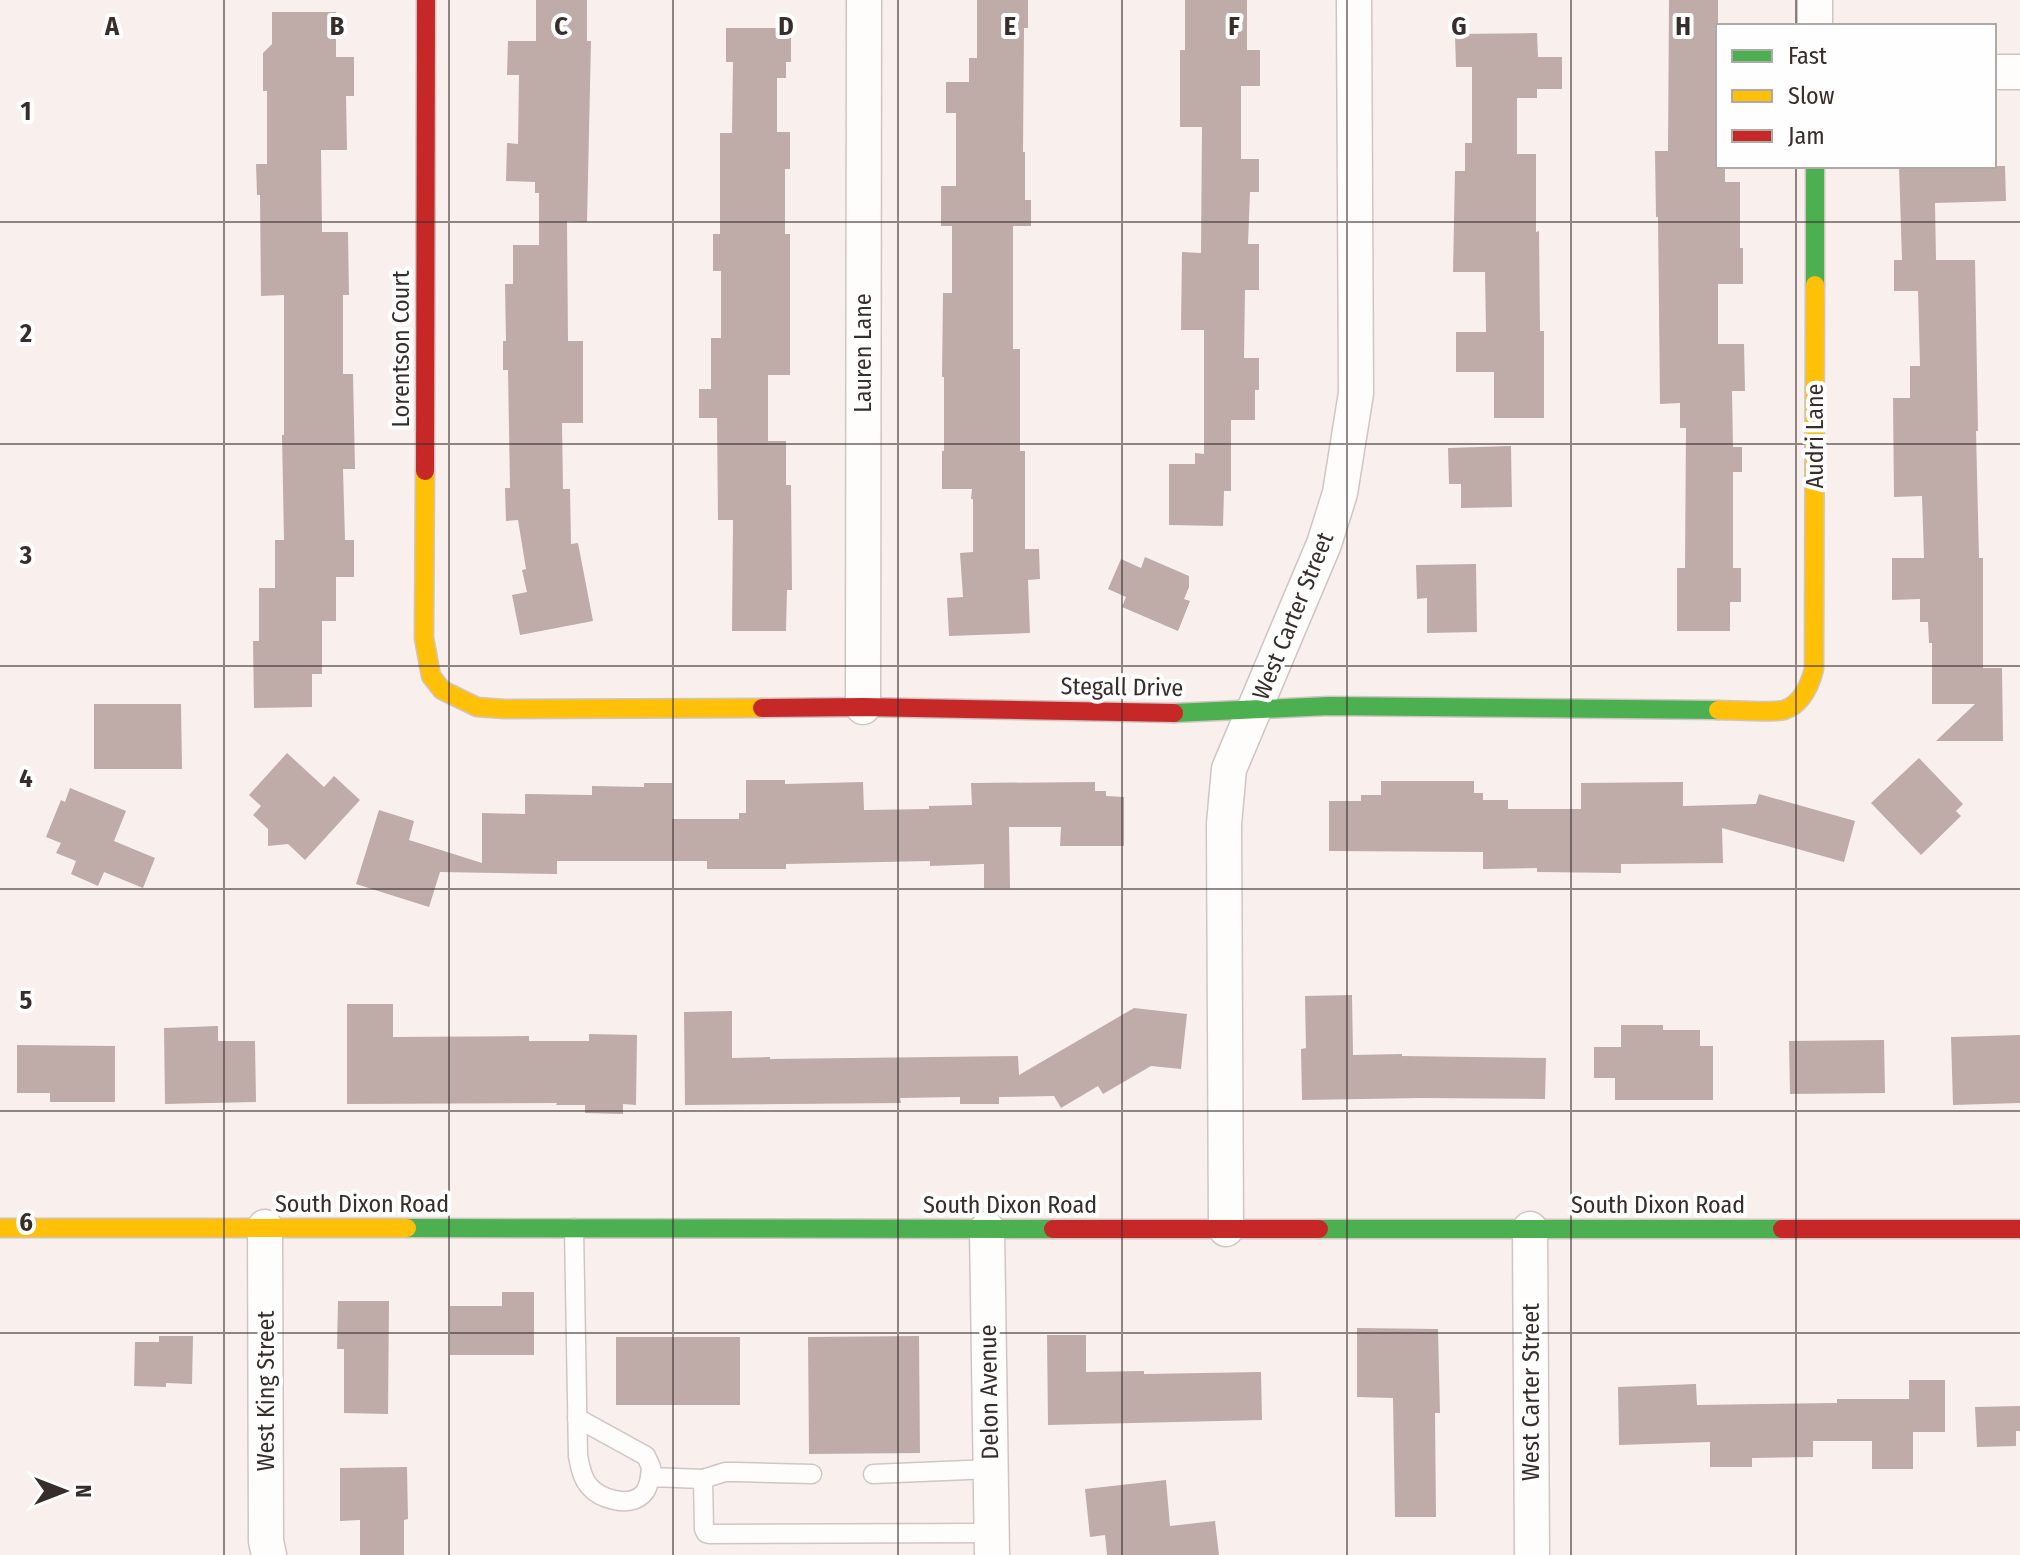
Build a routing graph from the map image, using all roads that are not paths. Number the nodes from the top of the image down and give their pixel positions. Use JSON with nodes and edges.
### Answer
{"nodes":[{"id":1,"x":426,"y":0,"type":"edge"},
{"id":2,"x":864,"y":0,"type":"edge"},
{"id":3,"x":1354,"y":0,"type":"edge"},
{"id":4,"x":1815,"y":0,"type":"edge"},
{"id":5,"x":1815,"y":24,"type":"edge"},
{"id":6,"x":1996,"y":72,"type":"edge"},
{"id":7,"x":2020,"y":72,"type":"edge"},
{"id":8,"x":1815,"y":168,"type":"edge"},
{"id":9,"x":445,"y":692,"type":"joint"},
{"id":10,"x":1798,"y":702,"type":"joint"},
{"id":11,"x":863,"y":707,"type":"junction"},
{"id":12,"x":1255,"y":708,"type":"junction"},
{"id":13,"x":265,"y":1227,"type":"junction"},
{"id":14,"x":0,"y":1228,"type":"edge"},
{"id":15,"x":574,"y":1228,"type":"junction"},
{"id":16,"x":987,"y":1229,"type":"junction"},
{"id":17,"x":1226,"y":1229,"type":"junction"},
{"id":18,"x":1530,"y":1229,"type":"junction"},
{"id":19,"x":2020,"y":1229,"type":"edge"},
{"id":20,"x":577,"y":1418,"type":"junction"},
{"id":21,"x":991,"y":1469,"type":"junction"},
{"id":22,"x":812,"y":1474,"type":"dead end"},
{"id":23,"x":873,"y":1474,"type":"dead end"},
{"id":24,"x":650,"y":1477,"type":"junction"},
{"id":25,"x":703,"y":1479,"type":"junction"},
{"id":26,"x":992,"y":1544,"type":"edge"},
{"id":27,"x":269,"y":1555,"type":"edge"},
{"id":28,"x":1532,"y":1555,"type":"edge"}],
"edges":[{"from":1,"to":9,"type":"street","name":"Lorentson Court"},
{"from":2,"to":11,"type":"street","name":"Lauren Lane"},
{"from":3,"to":12,"type":"street","name":"West Carter Street"},
{"from":4,"to":5,"type":"street"},
{"from":6,"to":7,"type":"street"},
{"from":8,"to":10,"type":"street","name":"Audri Lane"},
{"from":9,"to":11,"type":"street","name":"Stegall Drive"},
{"from":10,"to":12,"type":"street","name":"Stegall Drive"},
{"from":11,"to":12,"type":"street","name":"Stegall Drive"},
{"from":12,"to":17,"type":"street","name":"West Carter Street"},
{"from":13,"to":14,"type":"street","name":"South Dixon Road"},
{"from":13,"to":15,"type":"street","name":"South Dixon Road"},
{"from":13,"to":27,"type":"street","name":"West King Street"},
{"from":15,"to":16,"type":"street","name":"South Dixon Road"},
{"from":15,"to":20,"type":"lane"},
{"from":16,"to":17,"type":"street","name":"South Dixon Road"},
{"from":16,"to":21,"type":"street","name":"Delon Avenue"},
{"from":17,"to":18,"type":"street","name":"South Dixon Road"},
{"from":18,"to":19,"type":"street","name":"South Dixon Road"},
{"from":18,"to":28,"type":"street","name":"West Carter Street"},
{"from":20,"to":24,"type":"lane"},
{"from":20,"to":24,"type":"lane"},
{"from":21,"to":23,"type":"lane"},
{"from":21,"to":26,"type":"street","name":"Delon Avenue"},
{"from":22,"to":25,"type":"lane"},
{"from":24,"to":25,"type":"lane"},
{"from":25,"to":26,"type":"lane"}]}
